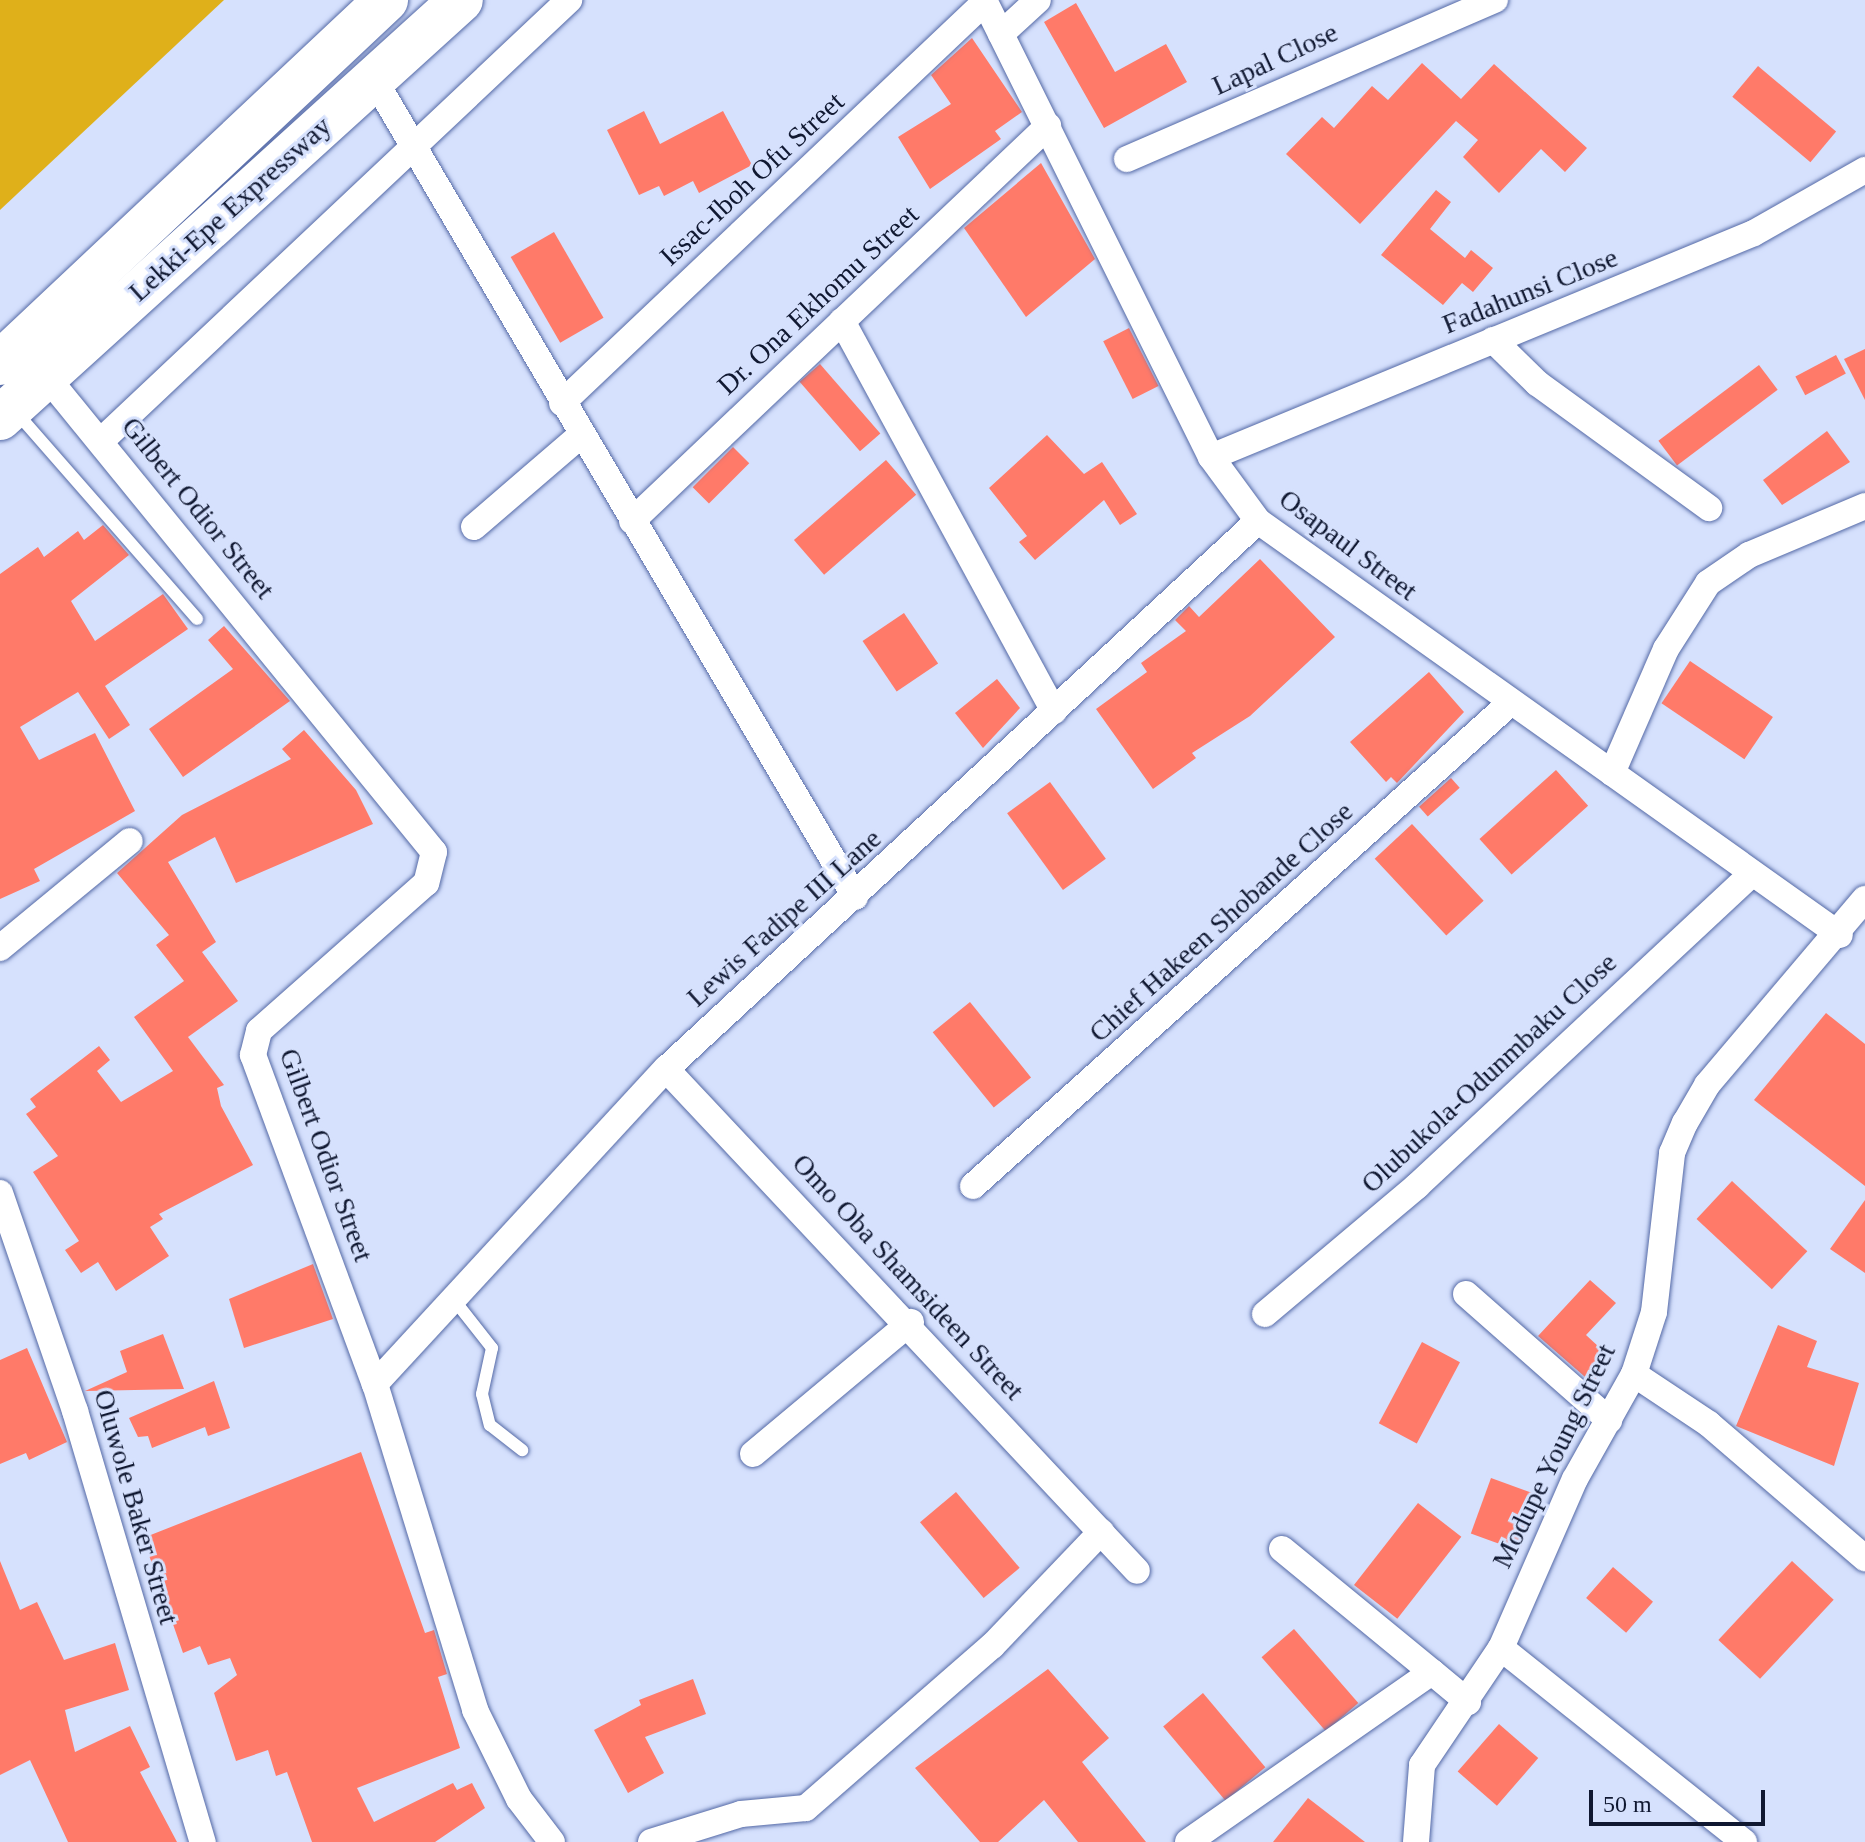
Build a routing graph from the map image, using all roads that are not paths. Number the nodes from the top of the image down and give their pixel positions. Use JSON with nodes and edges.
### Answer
{"nodes":[{"id":1,"x":386,"y":0,"type":"edge"},
{"id":2,"x":461,"y":0,"type":"edge"},
{"id":3,"x":569,"y":0,"type":"edge"},
{"id":4,"x":1038,"y":0,"type":"edge"},
{"id":5,"x":1495,"y":0,"type":"edge"},
{"id":6,"x":985,"y":1,"type":"edge"},
{"id":7,"x":1001,"y":34,"type":"junction"},
{"id":8,"x":374,"y":79,"type":"junction"},
{"id":9,"x":1048,"y":126,"type":"junction"},
{"id":10,"x":411,"y":148,"type":"junction"},
{"id":11,"x":1127,"y":159,"type":"dead end"},
{"id":12,"x":1865,"y":170,"type":"edge"},
{"id":13,"x":842,"y":321,"type":"junction"},
{"id":14,"x":1493,"y":340,"type":"junction"},
{"id":15,"x":0,"y":363,"type":"edge"},
{"id":16,"x":46,"y":376,"type":"junction"},
{"id":17,"x":562,"y":403,"type":"junction"},
{"id":18,"x":6,"y":412,"type":"edge"},
{"id":19,"x":581,"y":435,"type":"junction"},
{"id":20,"x":102,"y":440,"type":"junction"},
{"id":21,"x":1211,"y":457,"type":"junction"},
{"id":22,"x":1865,"y":506,"type":"edge"},
{"id":23,"x":1709,"y":508,"type":"dead end"},
{"id":24,"x":632,"y":521,"type":"junction"},
{"id":25,"x":1258,"y":521,"type":"junction"},
{"id":26,"x":474,"y":527,"type":"dead end"},
{"id":27,"x":197,"y":619,"type":"dead end"},
{"id":28,"x":1509,"y":704,"type":"junction"},
{"id":29,"x":1054,"y":711,"type":"junction"},
{"id":30,"x":1612,"y":773,"type":"junction"},
{"id":31,"x":130,"y":841,"type":"dead end"},
{"id":32,"x":1752,"y":874,"type":"junction"},
{"id":33,"x":855,"y":897,"type":"junction"},
{"id":34,"x":1863,"y":908,"type":"edge"},
{"id":35,"x":1840,"y":935,"type":"junction"},
{"id":36,"x":0,"y":948,"type":"edge"},
{"id":37,"x":666,"y":1069,"type":"junction"},
{"id":38,"x":973,"y":1186,"type":"dead end"},
{"id":39,"x":0,"y":1193,"type":"edge"},
{"id":40,"x":1466,"y":1294,"type":"dead end"},
{"id":41,"x":455,"y":1301,"type":"junction"},
{"id":42,"x":1265,"y":1314,"type":"dead end"},
{"id":43,"x":911,"y":1322,"type":"junction"},
{"id":44,"x":1634,"y":1374,"type":"junction"},
{"id":45,"x":375,"y":1384,"type":"junction"},
{"id":46,"x":1609,"y":1420,"type":"junction"},
{"id":47,"x":522,"y":1450,"type":"dead end"},
{"id":48,"x":753,"y":1454,"type":"dead end"},
{"id":49,"x":1101,"y":1532,"type":"junction"},
{"id":50,"x":1282,"y":1549,"type":"dead end"},
{"id":51,"x":1865,"y":1558,"type":"edge"},
{"id":52,"x":1137,"y":1571,"type":"dead end"},
{"id":53,"x":1501,"y":1648,"type":"junction"},
{"id":54,"x":1432,"y":1672,"type":"junction"},
{"id":55,"x":1468,"y":1702,"type":"junction"},
{"id":56,"x":203,"y":1842,"type":"edge"},
{"id":57,"x":552,"y":1842,"type":"edge"},
{"id":58,"x":651,"y":1842,"type":"edge"},
{"id":59,"x":1188,"y":1842,"type":"edge"},
{"id":60,"x":1416,"y":1842,"type":"edge"},
{"id":61,"x":1744,"y":1842,"type":"edge"}],
"edges":[{"from":1,"to":15,"type":"highway","name":"Lekki-Epe Expressway"},
{"from":2,"to":8,"type":"highway","name":"Lekki-Epe Expressway"},
{"from":3,"to":10,"type":"street"},
{"from":4,"to":7,"type":"street"},
{"from":5,"to":11,"type":"street","name":"Lapal Close"},
{"from":6,"to":7,"type":"street","name":"Osapaul Street"},
{"from":6,"to":17,"type":"street","name":"Issac-Iboh Ofu Street"},
{"from":7,"to":9,"type":"street","name":"Osapaul Street"},
{"from":8,"to":10,"type":"street"},
{"from":8,"to":16,"type":"highway","name":"Lekki-Epe Expressway"},
{"from":9,"to":13,"type":"street","name":"Dr. Ona Ekhomu Street"},
{"from":9,"to":21,"type":"street","name":"Osapaul Street"},
{"from":10,"to":17,"type":"street"},
{"from":10,"to":20,"type":"street"},
{"from":12,"to":14,"type":"street","name":"Fadahunsi Close"},
{"from":13,"to":24,"type":"street","name":"Dr. Ona Ekhomu Street"},
{"from":13,"to":29,"type":"street"},
{"from":14,"to":21,"type":"street","name":"Fadahunsi Close"},
{"from":14,"to":23,"type":"street"},
{"from":16,"to":18,"type":"highway","name":"Lekki-Epe Expressway"},
{"from":16,"to":20,"type":"street","name":"Gilbert Odior Street"},
{"from":17,"to":19,"type":"street"},
{"from":18,"to":27,"type":"lane"},
{"from":19,"to":24,"type":"street"},
{"from":19,"to":26,"type":"street"},
{"from":20,"to":45,"type":"street","name":"Gilbert Odior Street"},
{"from":21,"to":25,"type":"street","name":"Osapaul Street"},
{"from":22,"to":30,"type":"street"},
{"from":24,"to":33,"type":"street"},
{"from":25,"to":28,"type":"street","name":"Osapaul Street"},
{"from":25,"to":29,"type":"street","name":"Lewis Fadipe III Lane"},
{"from":28,"to":30,"type":"street","name":"Osapaul Street"},
{"from":28,"to":38,"type":"street","name":"Chief Hakeen Shobande Close"},
{"from":29,"to":33,"type":"street","name":"Lewis Fadipe III Lane"},
{"from":30,"to":32,"type":"street","name":"Osapaul Street"},
{"from":31,"to":36,"type":"street"},
{"from":32,"to":35,"type":"street","name":"Osapaul Street"},
{"from":32,"to":42,"type":"street","name":"Olubukola-Odunmbaku Close"},
{"from":33,"to":37,"type":"street","name":"Lewis Fadipe III Lane"},
{"from":34,"to":35,"type":"street","name":"Modupe Young Street"},
{"from":35,"to":44,"type":"street","name":"Modupe Young Street"},
{"from":37,"to":41,"type":"street","name":"Lewis Fadipe III Lane"},
{"from":37,"to":43,"type":"street","name":"Omo Oba Shamsideen Street"},
{"from":39,"to":56,"type":"street","name":"Oluwole Baker Street"},
{"from":40,"to":46,"type":"street"},
{"from":41,"to":45,"type":"street","name":"Lewis Fadipe III Lane"},
{"from":41,"to":47,"type":"lane"},
{"from":43,"to":48,"type":"street"},
{"from":43,"to":49,"type":"street","name":"Omo Oba Shamsideen Street"},
{"from":44,"to":46,"type":"street","name":"Modupe Young Street"},
{"from":44,"to":51,"type":"street"},
{"from":45,"to":57,"type":"street","name":"Gilbert Odior Street"},
{"from":46,"to":53,"type":"street","name":"Modupe Young Street"},
{"from":49,"to":52,"type":"street","name":"Omo Oba Shamsideen Street"},
{"from":49,"to":58,"type":"street"},
{"from":50,"to":54,"type":"street"},
{"from":53,"to":55,"type":"street","name":"Modupe Young Street"},
{"from":53,"to":61,"type":"street"},
{"from":54,"to":55,"type":"street"},
{"from":54,"to":59,"type":"street"},
{"from":55,"to":60,"type":"street","name":"Modupe Young Street"}]}
